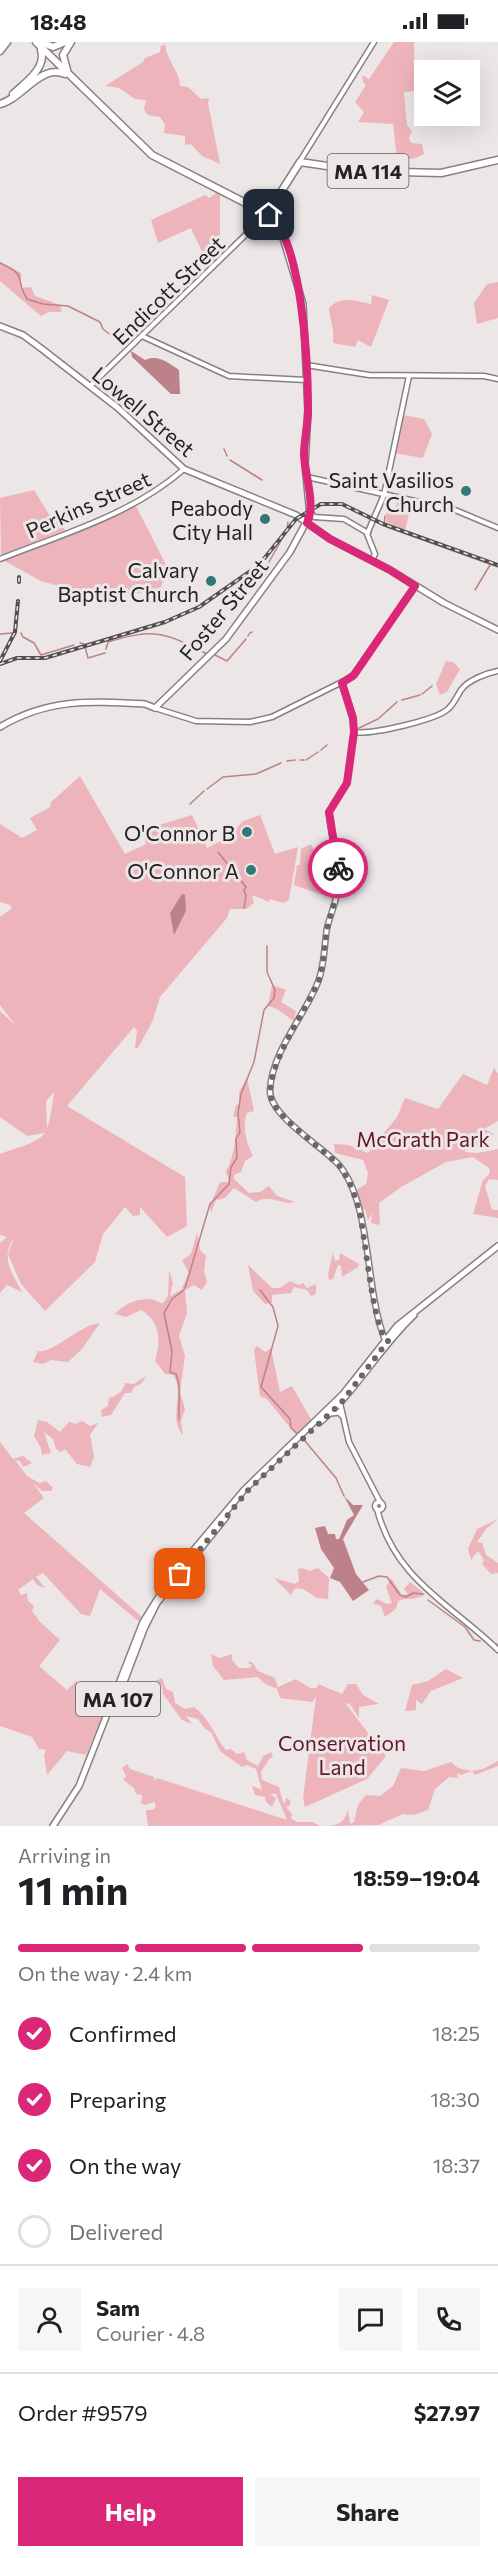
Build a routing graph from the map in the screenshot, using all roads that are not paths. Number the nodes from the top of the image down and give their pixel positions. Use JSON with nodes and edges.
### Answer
{"nodes":[{"id":1,"x":38,"y":42,"type":"edge"},
{"id":2,"x":65,"y":42,"type":"edge"},
{"id":3,"x":71,"y":42,"type":"edge"},
{"id":4,"x":374,"y":42,"type":"edge"},
{"id":5,"x":67,"y":70,"type":"junction"},
{"id":6,"x":70,"y":78,"type":"junction"},
{"id":7,"x":90,"y":94,"type":"junction"},
{"id":8,"x":0,"y":103,"type":"edge"},
{"id":9,"x":498,"y":158,"type":"edge"},
{"id":10,"x":300,"y":162,"type":"junction"},
{"id":11,"x":273,"y":205,"type":"junction"},
{"id":12,"x":267,"y":214,"type":"junction"},
{"id":13,"x":276,"y":222,"type":"junction"},
{"id":14,"x":0,"y":326,"type":"edge"},
{"id":15,"x":142,"y":336,"type":"junction"},
{"id":16,"x":305,"y":364,"type":"junction"},
{"id":17,"x":409,"y":376,"type":"junction"},
{"id":18,"x":498,"y":379,"type":"edge"},
{"id":19,"x":306,"y":380,"type":"junction"},
{"id":20,"x":90,"y":386,"type":"junction"},
{"id":21,"x":184,"y":468,"type":"junction"},
{"id":22,"x":306,"y":477,"type":"junction"},
{"id":23,"x":384,"y":495,"type":"junction"},
{"id":24,"x":310,"y":511,"type":"junction"},
{"id":25,"x":307,"y":523,"type":"junction"},
{"id":26,"x":498,"y":528,"type":"edge"},
{"id":27,"x":368,"y":533,"type":"junction"},
{"id":28,"x":0,"y":559,"type":"edge"},
{"id":29,"x":371,"y":561,"type":"junction"},
{"id":30,"x":415,"y":586,"type":"junction"},
{"id":31,"x":498,"y":630,"type":"edge"},
{"id":32,"x":498,"y":671,"type":"edge"},
{"id":33,"x":342,"y":683,"type":"junction"},
{"id":34,"x":165,"y":699,"type":"junction"},
{"id":35,"x":127,"y":704,"type":"junction"},
{"id":36,"x":145,"y":704,"type":"junction"},
{"id":37,"x":155,"y":708,"type":"junction"},
{"id":38,"x":0,"y":727,"type":"edge"},
{"id":39,"x":354,"y":732,"type":"junction"},
{"id":40,"x":498,"y":1248,"type":"edge"},
{"id":41,"x":388,"y":1340,"type":"junction"},
{"id":42,"x":395,"y":1346,"type":"dead end"},
{"id":43,"x":339,"y":1402,"type":"junction"},
{"id":44,"x":329,"y":1414,"type":"junction"},
{"id":45,"x":342,"y":1416,"type":"junction"},
{"id":46,"x":498,"y":1650,"type":"edge"},
{"id":47,"x":94,"y":1747,"type":"junction"},
{"id":48,"x":53,"y":1826,"type":"edge"}],
"edges":[{"from":1,"to":2,"type":"highway"},
{"from":1,"to":5,"type":"highway"},
{"from":1,"to":6,"type":"highway"},
{"from":1,"to":8,"type":"highway"},
{"from":3,"to":5,"type":"highway"},
{"from":4,"to":10,"type":"street"},
{"from":5,"to":7,"type":"highway"},
{"from":6,"to":7,"type":"highway"},
{"from":6,"to":8,"type":"highway"},
{"from":7,"to":12,"type":"highway"},
{"from":9,"to":10,"type":"highway","number":"MA 114"},
{"from":10,"to":11,"type":"highway","number":"MA 114"},
{"from":11,"to":12,"type":"highway","number":"MA 114"},
{"from":11,"to":13,"type":"main road"},
{"from":12,"to":13,"type":"main road"},
{"from":12,"to":15,"type":"street","name":"Endicott Street"},
{"from":13,"to":16,"type":"main road"},
{"from":14,"to":20,"type":"main road","name":"Lowell Street"},
{"from":15,"to":19,"type":"street"},
{"from":15,"to":20,"type":"street","name":"Endicott Street"},
{"from":16,"to":17,"type":"street"},
{"from":16,"to":19,"type":"main road"},
{"from":17,"to":18,"type":"street"},
{"from":17,"to":23,"type":"street"},
{"from":19,"to":22,"type":"main road"},
{"from":20,"to":21,"type":"main road","name":"Lowell Street"},
{"from":21,"to":25,"type":"main road","name":"Lowell Street"},
{"from":21,"to":28,"type":"street","name":"Perkins Street"},
{"from":22,"to":23,"type":"street"},
{"from":22,"to":24,"type":"main road"},
{"from":23,"to":26,"type":"street"},
{"from":23,"to":27,"type":"street"},
{"from":24,"to":25,"type":"main road","name":"Foster Street"},
{"from":24,"to":27,"type":"street"},
{"from":25,"to":29,"type":"main road","name":"Lowell Street"},
{"from":25,"to":34,"type":"main road","name":"Foster Street"},
{"from":27,"to":29,"type":"street"},
{"from":29,"to":30,"type":"main road","name":"Lowell Street"},
{"from":30,"to":31,"type":"main road","name":"Lowell Street"},
{"from":30,"to":33,"type":"street"},
{"from":32,"to":39,"type":"street"},
{"from":33,"to":37,"type":"street"},
{"from":33,"to":39,"type":"street"},
{"from":34,"to":36,"type":"main road"},
{"from":34,"to":37,"type":"main road","name":"Foster Street"},
{"from":35,"to":36,"type":"main road"},
{"from":35,"to":37,"type":"main road"},
{"from":35,"to":38,"type":"main road"},
{"from":36,"to":37,"type":"main road"},
{"from":39,"to":41,"type":"street"},
{"from":40,"to":41,"type":"main road","number":"MA 107"},
{"from":41,"to":42,"type":"main road"},
{"from":41,"to":43,"type":"main road","number":"MA 107"},
{"from":43,"to":44,"type":"main road","number":"MA 107"},
{"from":43,"to":45,"type":"street"},
{"from":43,"to":47,"type":"main road","number":"MA 107"},
{"from":44,"to":45,"type":"main road"},
{"from":44,"to":47,"type":"main road","number":"MA 107"},
{"from":45,"to":46,"type":"street"},
{"from":47,"to":48,"type":"main road","number":"MA 107"}]}
